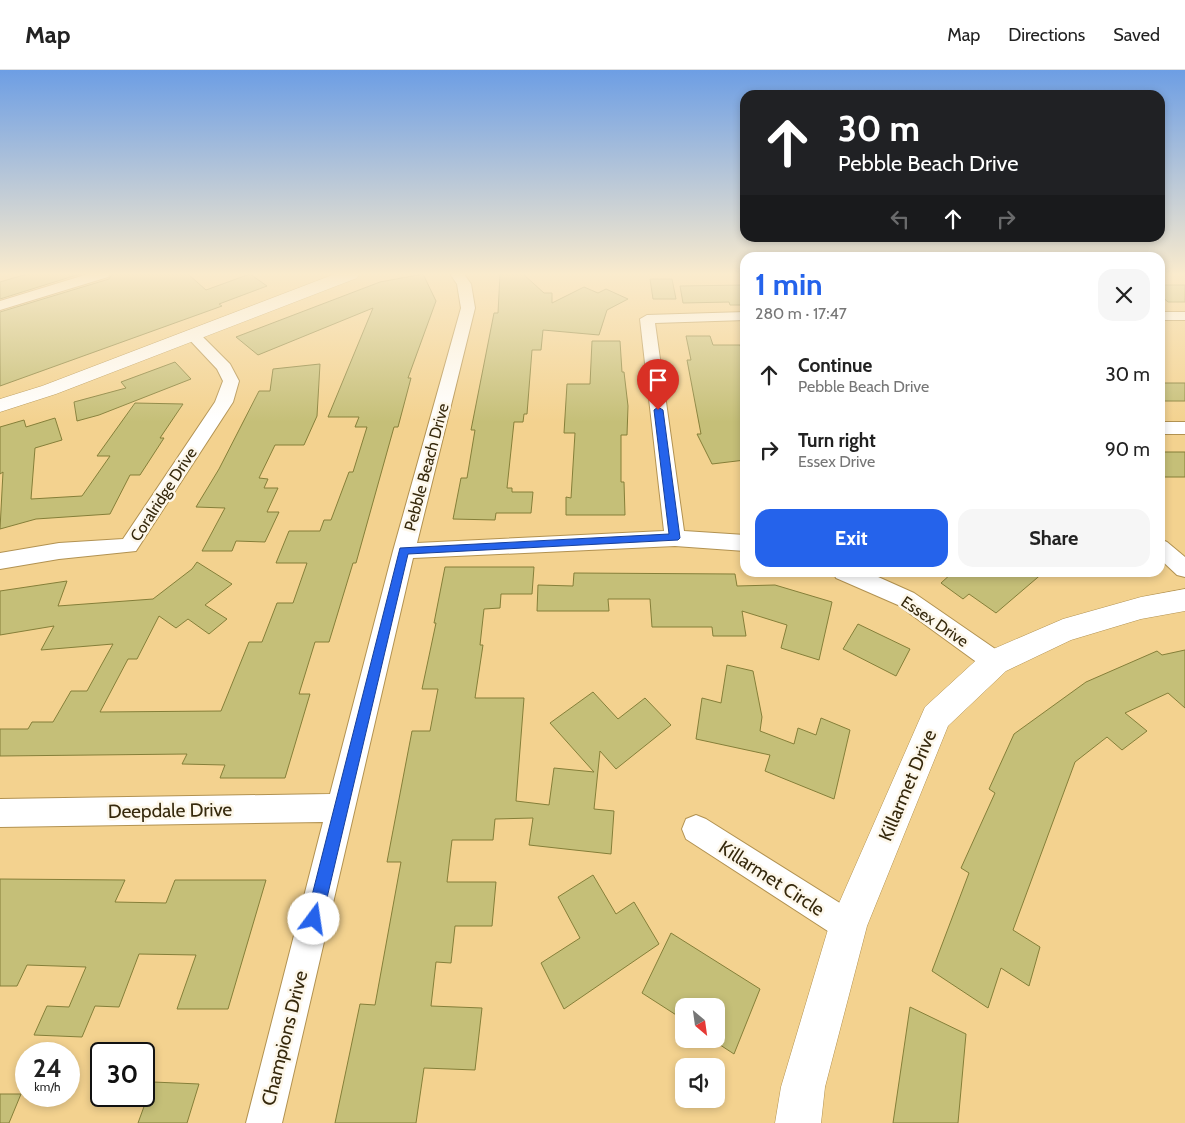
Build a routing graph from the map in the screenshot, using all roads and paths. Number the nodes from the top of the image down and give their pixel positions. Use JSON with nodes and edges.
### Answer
{"nodes":[{"id":1,"x":224,"y":323,"type":"edge"},
{"id":2,"x":464,"y":323,"type":"edge"},
{"id":3,"x":648,"y":323,"type":"edge"},
{"id":4,"x":193,"y":335,"type":"junction"},
{"id":5,"x":0,"y":406,"type":"edge"},
{"id":6,"x":1165,"y":428,"type":"edge"},
{"id":7,"x":1185,"y":428,"type":"edge"},
{"id":8,"x":675,"y":538,"type":"junction"},
{"id":9,"x":740,"y":543,"type":"edge"},
{"id":10,"x":404,"y":551,"type":"junction"},
{"id":11,"x":1165,"y":551,"type":"edge"},
{"id":12,"x":0,"y":561,"type":"edge"},
{"id":13,"x":1185,"y":569,"type":"edge"},
{"id":14,"x":855,"y":577,"type":"edge"},
{"id":15,"x":1185,"y":600,"type":"edge"},
{"id":16,"x":995,"y":662,"type":"junction"},
{"id":17,"x":341,"y":808,"type":"junction"},
{"id":18,"x":0,"y":813,"type":"edge"},
{"id":19,"x":696,"y":829,"type":"dead end"},
{"id":20,"x":848,"y":926,"type":"junction"},
{"id":21,"x":264,"y":1123,"type":"edge"},
{"id":22,"x":798,"y":1123,"type":"edge"}],
"edges":[{"from":1,"to":4,"type":"street"},
{"from":2,"to":10,"type":"street","name":"Pebble Beach Drive"},
{"from":3,"to":8,"type":"street"},
{"from":4,"to":5,"type":"street"},
{"from":4,"to":12,"type":"street","name":"Coralridge Drive"},
{"from":6,"to":7,"type":"street"},
{"from":8,"to":9,"type":"street"},
{"from":8,"to":10,"type":"street"},
{"from":10,"to":17,"type":"street","name":"Pebble Beach Drive"},
{"from":11,"to":13,"type":"street"},
{"from":14,"to":16,"type":"street","name":"Essex Drive"},
{"from":15,"to":16,"type":"street","name":"Killarmet Drive"},
{"from":16,"to":20,"type":"street","name":"Killarmet Drive"},
{"from":17,"to":18,"type":"street","name":"Deepdale Drive"},
{"from":17,"to":21,"type":"street","name":"Champions Drive"},
{"from":19,"to":20,"type":"street","name":"Killarmet Circle"},
{"from":20,"to":22,"type":"street","name":"Killarmet Drive"}]}
